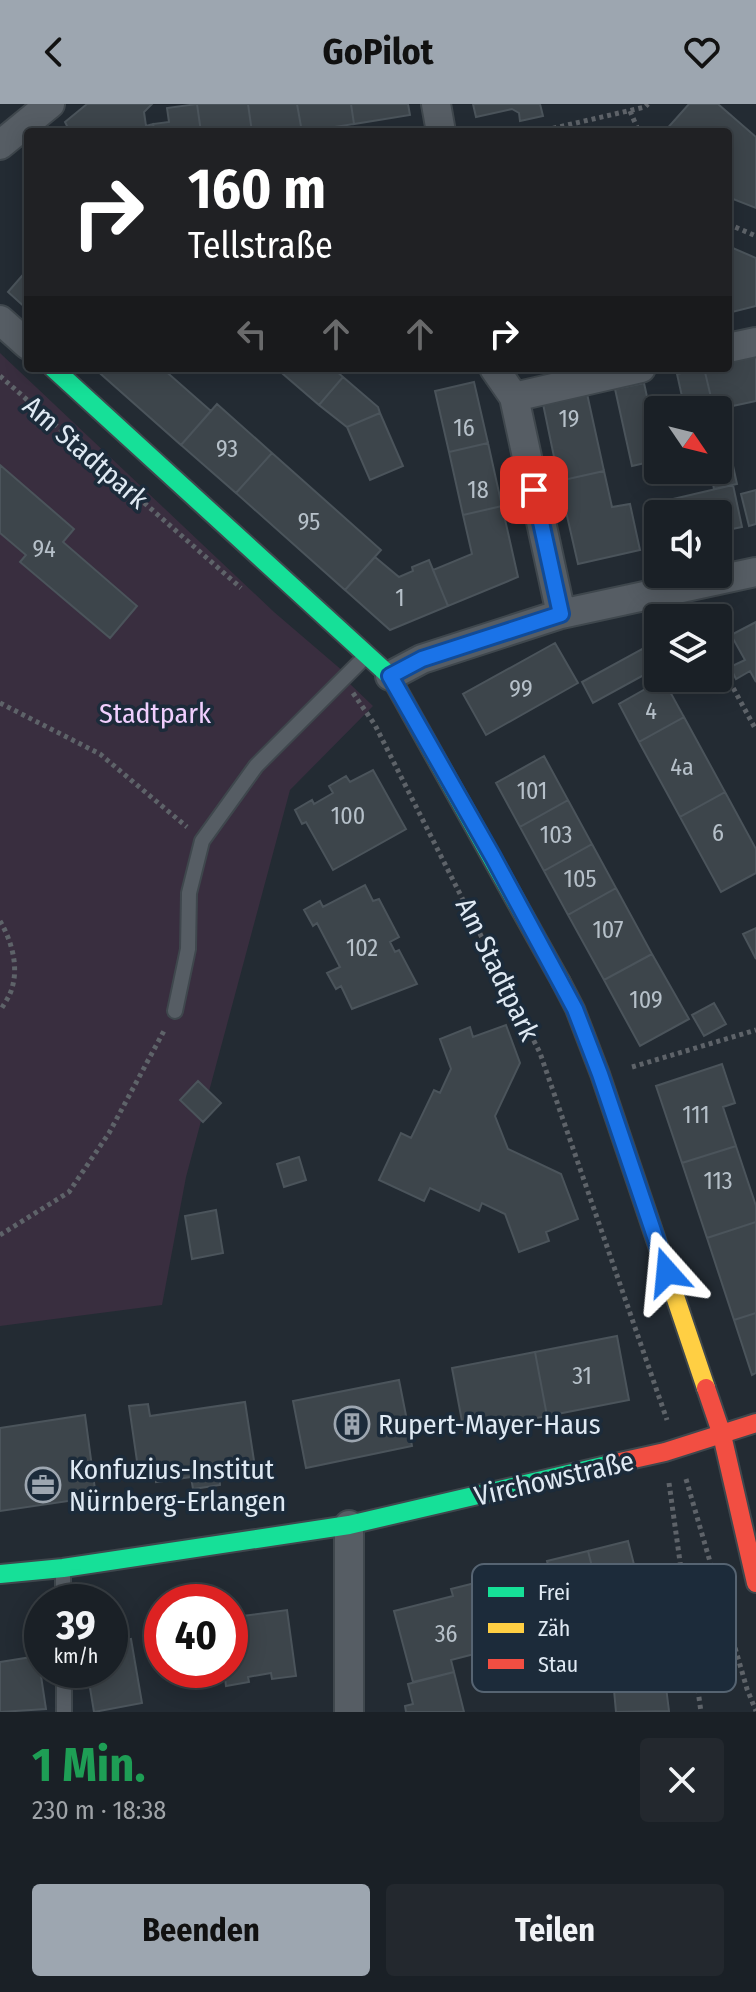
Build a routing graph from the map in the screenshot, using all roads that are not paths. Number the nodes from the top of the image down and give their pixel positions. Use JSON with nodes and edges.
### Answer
{"nodes":[{"id":1,"x":436,"y":104,"type":"edge"},
{"id":2,"x":36,"y":115,"type":"edge"},
{"id":3,"x":440,"y":128,"type":"edge"},
{"id":4,"x":0,"y":145,"type":"edge"},
{"id":5,"x":0,"y":320,"type":"edge"},
{"id":6,"x":24,"y":341,"type":"edge"},
{"id":7,"x":756,"y":342,"type":"edge"},
{"id":8,"x":732,"y":347,"type":"edge"},
{"id":9,"x":57,"y":372,"type":"edge"},
{"id":10,"x":497,"y":372,"type":"edge"},
{"id":11,"x":623,"y":372,"type":"edge"},
{"id":12,"x":514,"y":397,"type":"junction"},
{"id":13,"x":756,"y":572,"type":"edge"},
{"id":14,"x":561,"y":614,"type":"junction"},
{"id":15,"x":366,"y":657,"type":"junction"},
{"id":16,"x":390,"y":676,"type":"junction"},
{"id":17,"x":175,"y":1011,"type":"road end"},
{"id":18,"x":756,"y":1423,"type":"edge"},
{"id":19,"x":722,"y":1435,"type":"junction"},
{"id":20,"x":349,"y":1525,"type":"junction"},
{"id":21,"x":63,"y":1568,"type":"junction"},
{"id":22,"x":0,"y":1574,"type":"edge"},
{"id":23,"x":756,"y":1583,"type":"edge"},
{"id":24,"x":63,"y":1584,"type":"edge"},
{"id":25,"x":64,"y":1688,"type":"edge"},
{"id":26,"x":64,"y":1712,"type":"edge"},
{"id":27,"x":349,"y":1712,"type":"edge"}],
"edges":[{"from":1,"to":3,"type":"street"},
{"from":2,"to":4,"type":"street"},
{"from":5,"to":6,"type":"street"},
{"from":7,"to":8,"type":"street"},
{"from":9,"to":15,"type":"street","name":"Am Stadtpark"},
{"from":10,"to":12,"type":"street"},
{"from":11,"to":12,"type":"street"},
{"from":12,"to":14,"type":"street"},
{"from":13,"to":14,"type":"street"},
{"from":14,"to":16,"type":"street"},
{"from":15,"to":16,"type":"street","name":"Am Stadtpark"},
{"from":15,"to":17,"type":"lane"},
{"from":16,"to":19,"type":"street","name":"Am Stadtpark"},
{"from":18,"to":19,"type":"street","name":"Virchowstraße"},
{"from":19,"to":20,"type":"street","name":"Virchowstraße"},
{"from":19,"to":23,"type":"street","name":"Am Stadtpark"},
{"from":20,"to":21,"type":"street","name":"Virchowstraße"},
{"from":20,"to":27,"type":"street"},
{"from":21,"to":22,"type":"street","name":"Virchowstraße"},
{"from":21,"to":24,"type":"lane"},
{"from":25,"to":26,"type":"lane"}]}
